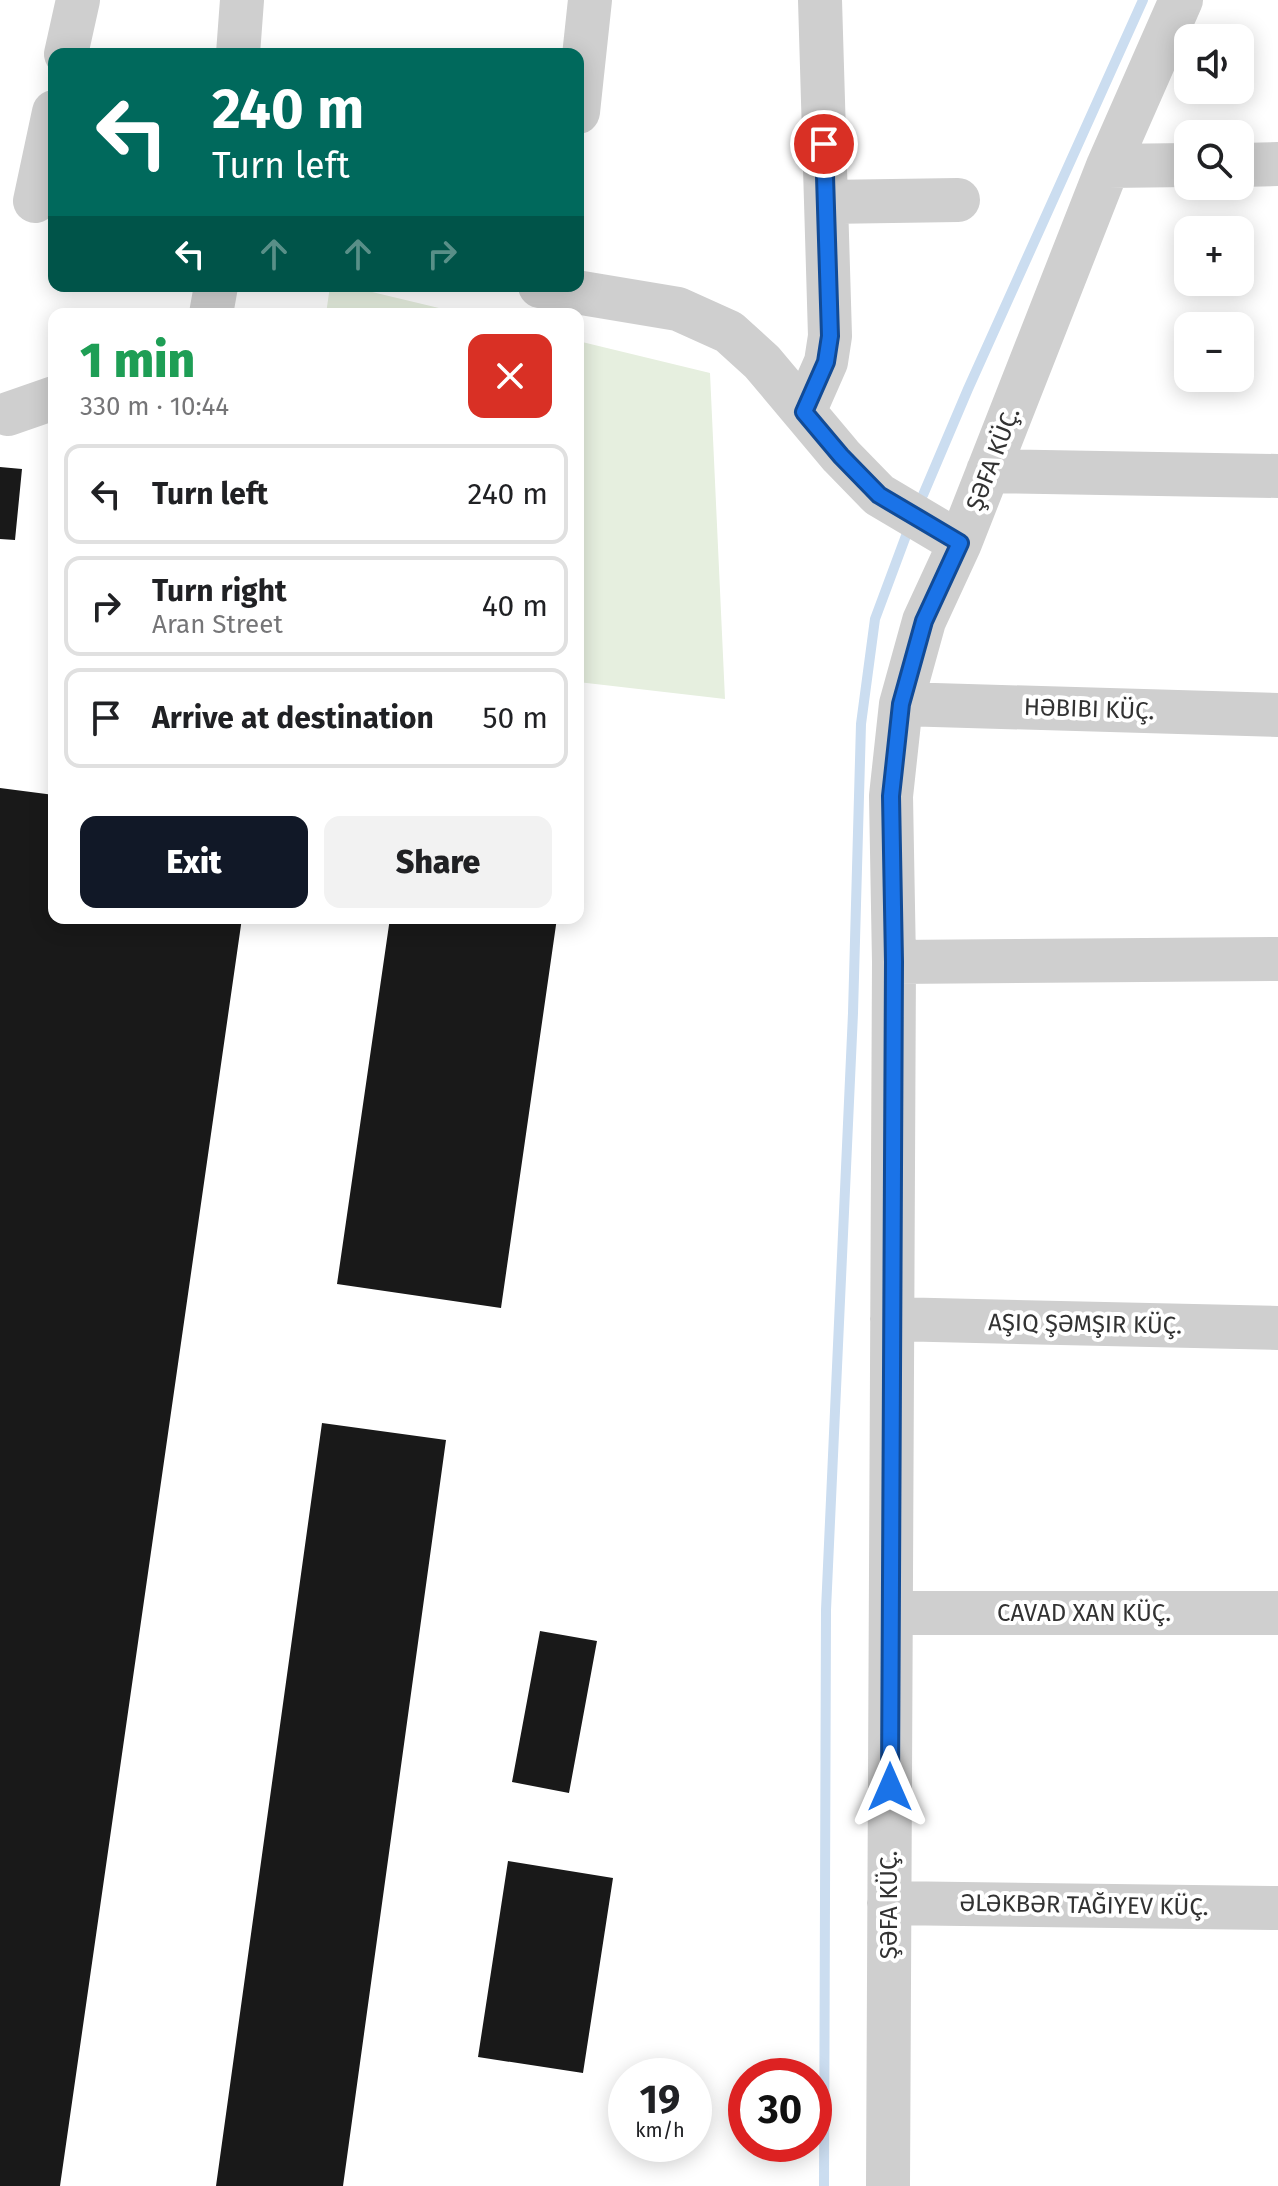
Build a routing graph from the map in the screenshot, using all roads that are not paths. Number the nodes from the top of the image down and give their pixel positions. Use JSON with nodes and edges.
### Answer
{"nodes":[{"id":1,"x":78,"y":0,"type":"edge"},
{"id":2,"x":242,"y":0,"type":"edge"},
{"id":3,"x":590,"y":0,"type":"edge"},
{"id":4,"x":820,"y":0,"type":"edge"},
{"id":5,"x":1181,"y":0,"type":"edge"},
{"id":6,"x":67,"y":48,"type":"edge"},
{"id":7,"x":238,"y":48,"type":"edge"},
{"id":8,"x":584,"y":56,"type":"edge"},
{"id":9,"x":48,"y":134,"type":"edge"},
{"id":10,"x":1278,"y":164,"type":"edge"},
{"id":11,"x":1174,"y":165,"type":"edge"},
{"id":12,"x":1254,"y":165,"type":"edge"},
{"id":13,"x":1108,"y":166,"type":"junction"},
{"id":14,"x":30,"y":200,"type":"edge"},
{"id":15,"x":958,"y":200,"type":"dead end"},
{"id":16,"x":826,"y":202,"type":"junction"},
{"id":17,"x":579,"y":292,"type":"edge"},
{"id":18,"x":48,"y":400,"type":"edge"},
{"id":19,"x":804,"y":412,"type":"junction"},
{"id":20,"x":8,"y":414,"type":"dead end"},
{"id":21,"x":988,"y":471,"type":"junction"},
{"id":22,"x":1278,"y":476,"type":"edge"},
{"id":23,"x":960,"y":543,"type":"junction"},
{"id":24,"x":901,"y":704,"type":"junction"},
{"id":25,"x":1278,"y":715,"type":"edge"},
{"id":26,"x":1278,"y":959,"type":"edge"},
{"id":27,"x":894,"y":962,"type":"junction"},
{"id":28,"x":892,"y":1319,"type":"junction"},
{"id":29,"x":1278,"y":1328,"type":"edge"},
{"id":30,"x":891,"y":1613,"type":"junction"},
{"id":31,"x":1278,"y":1613,"type":"edge"},
{"id":32,"x":889,"y":1903,"type":"junction"},
{"id":33,"x":1278,"y":1908,"type":"edge"},
{"id":34,"x":888,"y":2186,"type":"edge"}],
"edges":[{"from":1,"to":6,"type":"street"},
{"from":2,"to":7,"type":"street"},
{"from":3,"to":8,"type":"street"},
{"from":4,"to":16,"type":"street"},
{"from":5,"to":13,"type":"street","name":"ŞƏFA KÜÇ."},
{"from":9,"to":14,"type":"street"},
{"from":10,"to":12,"type":"street"},
{"from":11,"to":13,"type":"street"},
{"from":13,"to":21,"type":"street","name":"ŞƏFA KÜÇ."},
{"from":15,"to":16,"type":"street"},
{"from":16,"to":19,"type":"street"},
{"from":17,"to":19,"type":"street"},
{"from":18,"to":20,"type":"street"},
{"from":19,"to":23,"type":"street"},
{"from":21,"to":22,"type":"street"},
{"from":21,"to":23,"type":"street","name":"ŞƏFA KÜÇ."},
{"from":23,"to":24,"type":"street","name":"ŞƏFA KÜÇ."},
{"from":24,"to":25,"type":"street","name":"HƏBIBI KÜÇ."},
{"from":24,"to":27,"type":"street","name":"ŞƏFA KÜÇ."},
{"from":26,"to":27,"type":"street"},
{"from":27,"to":28,"type":"street","name":"ŞƏFA KÜÇ."},
{"from":28,"to":29,"type":"street"},
{"from":28,"to":30,"type":"street","name":"ŞƏFA KÜÇ."},
{"from":30,"to":31,"type":"street","name":"CAVAD XAN KÜÇ."},
{"from":30,"to":32,"type":"street","name":"ŞƏFA KÜÇ."},
{"from":32,"to":33,"type":"street"},
{"from":32,"to":34,"type":"street","name":"ŞƏFA KÜÇ."}]}
